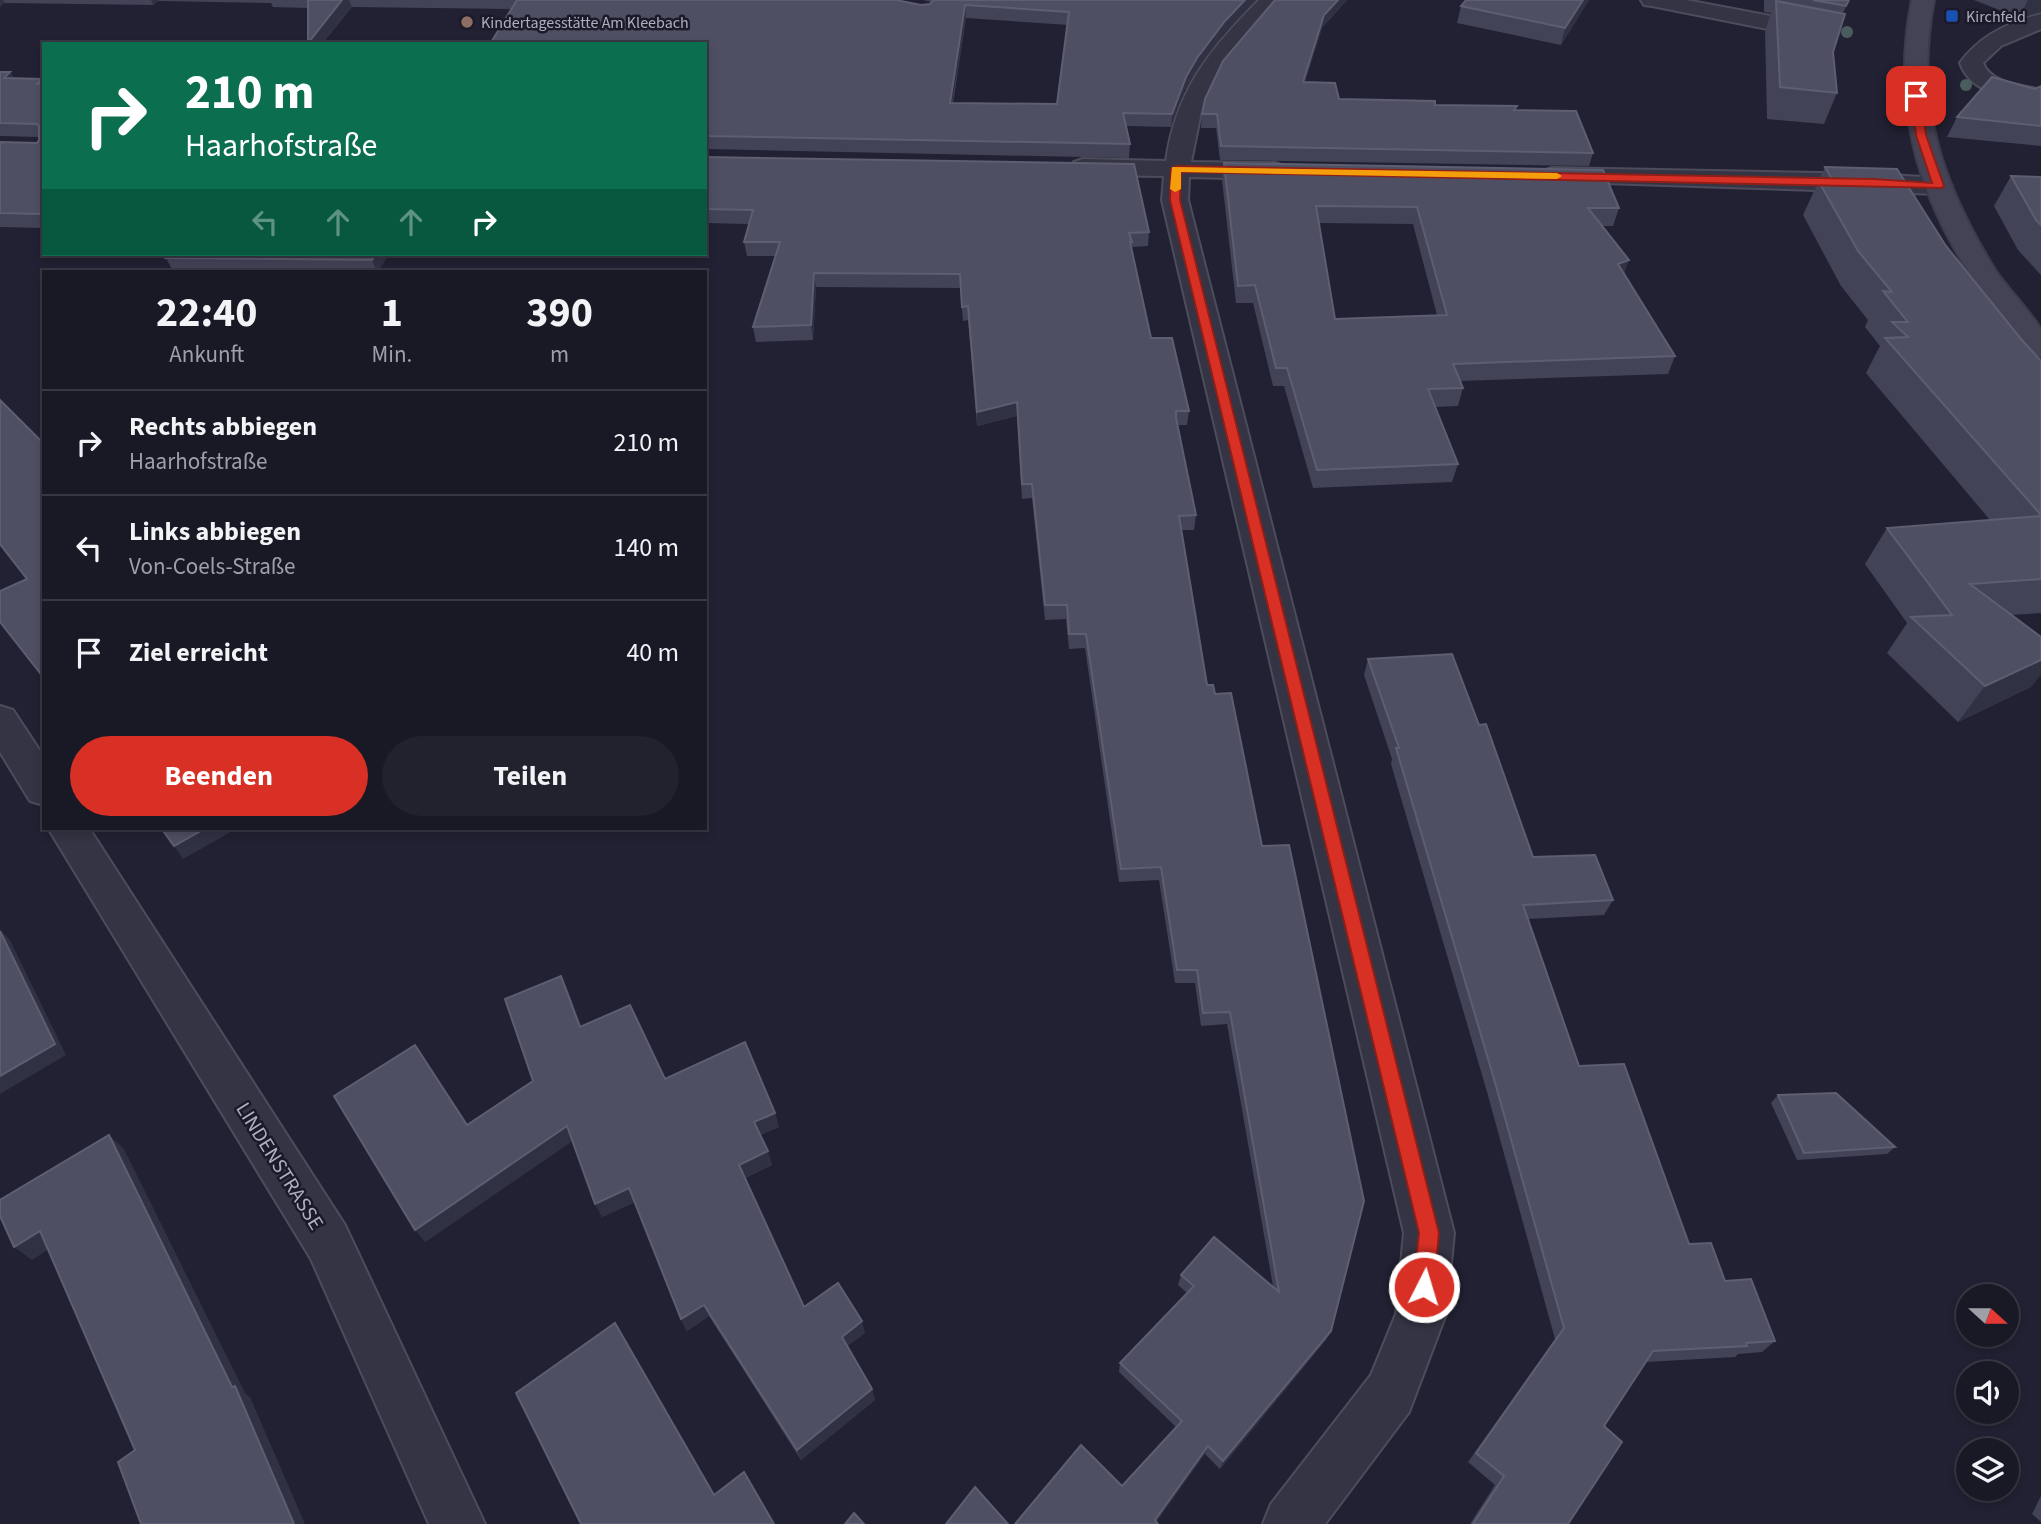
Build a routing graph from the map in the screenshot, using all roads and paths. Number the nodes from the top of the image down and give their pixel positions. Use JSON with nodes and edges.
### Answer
{"nodes":[{"id":1,"x":1271,"y":0,"type":"edge"},
{"id":2,"x":1652,"y":0,"type":"edge"},
{"id":3,"x":1923,"y":0,"type":"edge"},
{"id":4,"x":2041,"y":21,"type":"edge"},
{"id":5,"x":1835,"y":35,"type":"edge"},
{"id":6,"x":2041,"y":97,"type":"edge"},
{"id":7,"x":1065,"y":167,"type":"edge"},
{"id":8,"x":1176,"y":169,"type":"junction"},
{"id":9,"x":1301,"y":172,"type":"edge"},
{"id":10,"x":1525,"y":176,"type":"edge"},
{"id":11,"x":1939,"y":186,"type":"junction"},
{"id":12,"x":2041,"y":348,"type":"edge"},
{"id":13,"x":0,"y":720,"type":"edge"},
{"id":14,"x":42,"y":787,"type":"edge"},
{"id":15,"x":69,"y":830,"type":"edge"},
{"id":16,"x":457,"y":1524,"type":"edge"},
{"id":17,"x":1291,"y":1524,"type":"edge"}],
"edges":[{"from":1,"to":8,"type":"street"},
{"from":2,"to":5,"type":"street"},
{"from":3,"to":11,"type":"main road"},
{"from":4,"to":6,"type":"street"},
{"from":7,"to":8,"type":"street"},
{"from":8,"to":9,"type":"street"},
{"from":8,"to":17,"type":"street"},
{"from":10,"to":11,"type":"street"},
{"from":11,"to":12,"type":"main road"},
{"from":13,"to":14,"type":"street"},
{"from":15,"to":16,"type":"street","name":"LINDENSTRASSE"}]}
